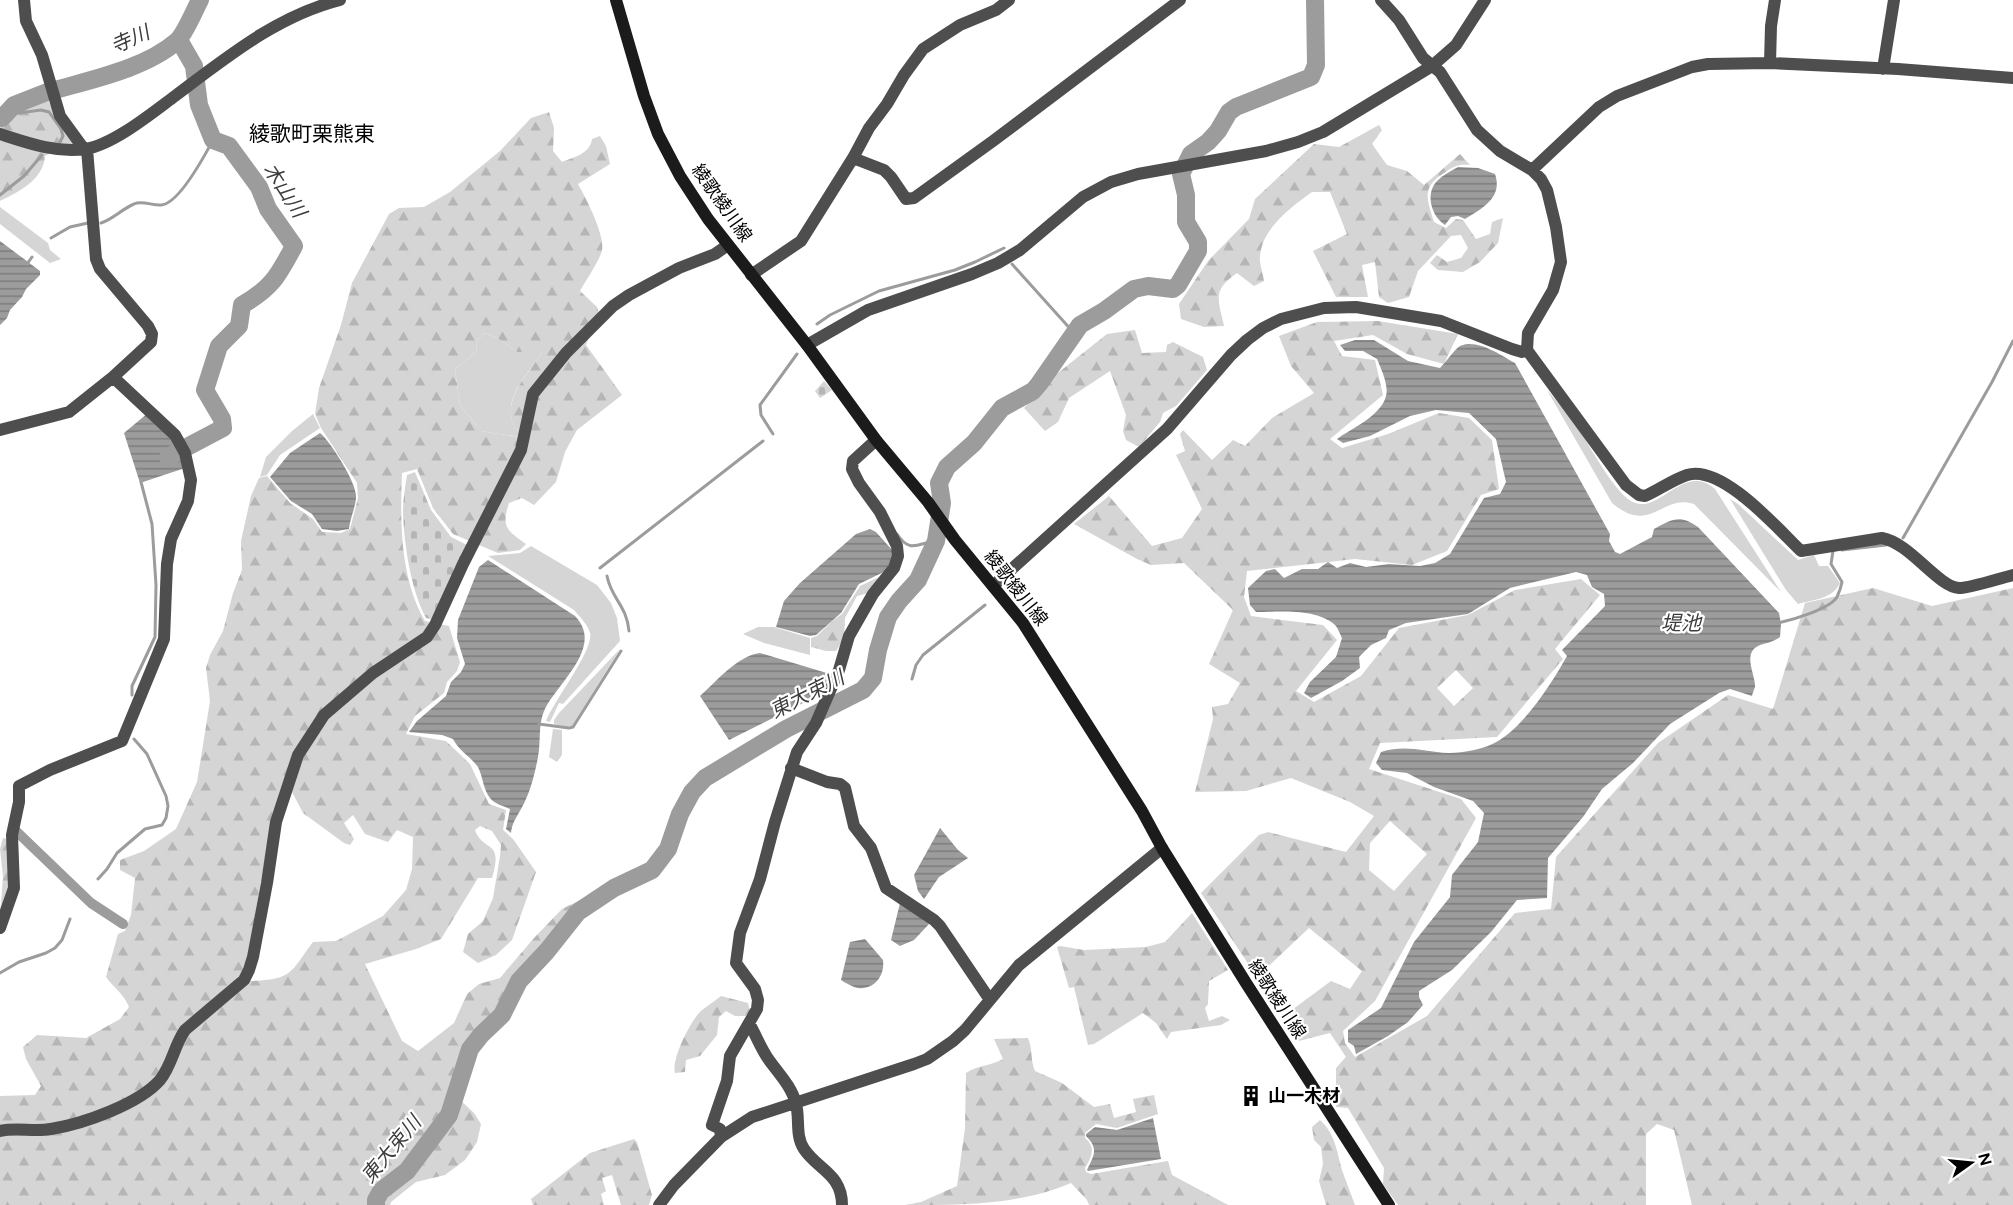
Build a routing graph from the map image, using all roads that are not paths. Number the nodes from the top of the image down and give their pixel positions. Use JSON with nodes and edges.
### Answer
{"nodes":[{"id":1,"x":24,"y":0,"type":"edge"},
{"id":2,"x":616,"y":0,"type":"edge"},
{"id":3,"x":1009,"y":0,"type":"edge"},
{"id":4,"x":1180,"y":0,"type":"edge"},
{"id":5,"x":1381,"y":0,"type":"edge"},
{"id":6,"x":1485,"y":0,"type":"edge"},
{"id":7,"x":1775,"y":0,"type":"edge"},
{"id":8,"x":1894,"y":0,"type":"edge"},
{"id":9,"x":333,"y":1,"type":"edge"},
{"id":10,"x":1770,"y":63,"type":"junction"},
{"id":11,"x":1432,"y":66,"type":"junction"},
{"id":12,"x":1883,"y":69,"type":"junction"},
{"id":13,"x":2013,"y":78,"type":"edge"},
{"id":14,"x":0,"y":134,"type":"edge"},
{"id":15,"x":85,"y":149,"type":"junction"},
{"id":16,"x":853,"y":158,"type":"junction"},
{"id":17,"x":1532,"y":170,"type":"junction"},
{"id":18,"x":728,"y":245,"type":"junction"},
{"id":19,"x":751,"y":275,"type":"junction"},
{"id":20,"x":807,"y":345,"type":"junction"},
{"id":21,"x":1527,"y":350,"type":"junction"},
{"id":22,"x":113,"y":377,"type":"junction"},
{"id":23,"x":0,"y":430,"type":"edge"},
{"id":24,"x":876,"y":440,"type":"junction"},
{"id":25,"x":2013,"y":575,"type":"edge"},
{"id":26,"x":993,"y":586,"type":"junction"},
{"id":27,"x":791,"y":768,"type":"junction"},
{"id":28,"x":1162,"y":848,"type":"junction"},
{"id":29,"x":0,"y":928,"type":"edge"},
{"id":30,"x":990,"y":1000,"type":"junction"},
{"id":31,"x":749,"y":1023,"type":"junction"},
{"id":32,"x":796,"y":1103,"type":"junction"},
{"id":33,"x":0,"y":1131,"type":"edge"},
{"id":34,"x":721,"y":1137,"type":"junction"},
{"id":35,"x":659,"y":1205,"type":"edge"},
{"id":36,"x":842,"y":1205,"type":"edge"},
{"id":37,"x":1389,"y":1205,"type":"edge"}],
"edges":[{"from":1,"to":15,"type":"street"},
{"from":2,"to":18,"type":"main road","name":"綾歌綾川線"},
{"from":3,"to":16,"type":"street"},
{"from":4,"to":16,"type":"street"},
{"from":5,"to":11,"type":"street"},
{"from":6,"to":11,"type":"street"},
{"from":7,"to":10,"type":"street"},
{"from":8,"to":12,"type":"street"},
{"from":9,"to":15,"type":"street"},
{"from":10,"to":12,"type":"street"},
{"from":10,"to":17,"type":"street"},
{"from":11,"to":17,"type":"street"},
{"from":11,"to":20,"type":"street"},
{"from":12,"to":13,"type":"street"},
{"from":14,"to":15,"type":"street"},
{"from":15,"to":22,"type":"street"},
{"from":16,"to":19,"type":"street"},
{"from":17,"to":21,"type":"street"},
{"from":18,"to":19,"type":"main road","name":"綾歌綾川線"},
{"from":18,"to":33,"type":"street"},
{"from":19,"to":20,"type":"main road","name":"綾歌綾川線"},
{"from":20,"to":24,"type":"main road","name":"綾歌綾川線"},
{"from":21,"to":25,"type":"street"},
{"from":21,"to":26,"type":"street"},
{"from":22,"to":23,"type":"street"},
{"from":22,"to":29,"type":"street"},
{"from":24,"to":26,"type":"main road","name":"綾歌綾川線"},
{"from":24,"to":27,"type":"street"},
{"from":26,"to":28,"type":"main road","name":"綾歌綾川線"},
{"from":27,"to":30,"type":"street"},
{"from":27,"to":31,"type":"street"},
{"from":28,"to":30,"type":"street"},
{"from":28,"to":37,"type":"main road","name":"綾歌綾川線"},
{"from":30,"to":32,"type":"street"},
{"from":31,"to":32,"type":"street"},
{"from":31,"to":34,"type":"street"},
{"from":32,"to":34,"type":"street"},
{"from":32,"to":36,"type":"street"},
{"from":34,"to":35,"type":"street"}]}
